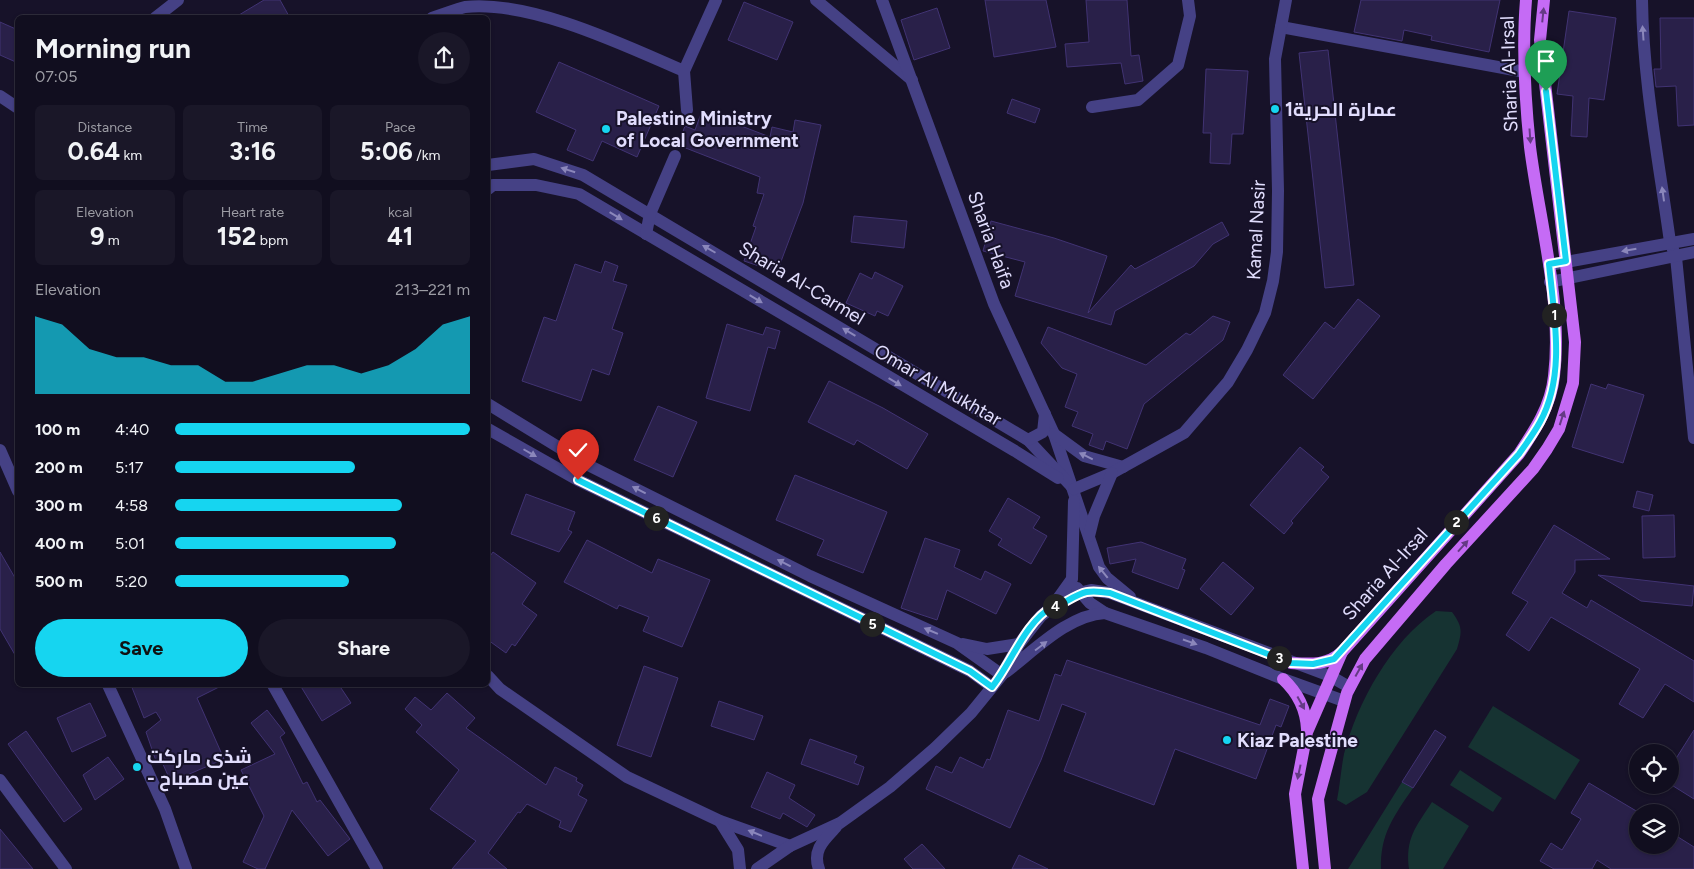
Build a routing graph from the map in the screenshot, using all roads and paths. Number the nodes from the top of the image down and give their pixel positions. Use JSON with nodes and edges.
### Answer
{"nodes":[{"id":1,"x":178,"y":0,"type":"edge"},
{"id":2,"x":716,"y":0,"type":"edge"},
{"id":3,"x":816,"y":0,"type":"edge"},
{"id":4,"x":882,"y":0,"type":"edge"},
{"id":5,"x":1188,"y":0,"type":"edge"},
{"id":6,"x":1286,"y":0,"type":"edge"},
{"id":7,"x":1526,"y":0,"type":"edge"},
{"id":8,"x":1544,"y":0,"type":"edge"},
{"id":9,"x":1642,"y":0,"type":"edge"},
{"id":10,"x":159,"y":15,"type":"edge"},
{"id":11,"x":441,"y":15,"type":"edge"},
{"id":12,"x":1281,"y":27,"type":"junction"},
{"id":13,"x":684,"y":71,"type":"junction"},
{"id":14,"x":1525,"y":72,"type":"junction"},
{"id":15,"x":912,"y":80,"type":"junction"},
{"id":16,"x":0,"y":96,"type":"edge"},
{"id":17,"x":15,"y":106,"type":"edge"},
{"id":18,"x":1092,"y":106,"type":"dead end"},
{"id":19,"x":687,"y":110,"type":"dead end"},
{"id":20,"x":675,"y":156,"type":"dead end"},
{"id":21,"x":490,"y":165,"type":"edge"},
{"id":22,"x":490,"y":187,"type":"edge"},
{"id":23,"x":650,"y":214,"type":"junction"},
{"id":24,"x":646,"y":234,"type":"junction"},
{"id":25,"x":1694,"y":239,"type":"edge"},
{"id":26,"x":1670,"y":242,"type":"junction"},
{"id":27,"x":1694,"y":252,"type":"edge"},
{"id":28,"x":1676,"y":257,"type":"junction"},
{"id":29,"x":1566,"y":261,"type":"junction"},
{"id":30,"x":1549,"y":264,"type":"junction"},
{"id":31,"x":1568,"y":280,"type":"junction"},
{"id":32,"x":1550,"y":282,"type":"junction"},
{"id":33,"x":490,"y":405,"type":"edge"},
{"id":34,"x":1045,"y":414,"type":"junction"},
{"id":35,"x":490,"y":430,"type":"edge"},
{"id":36,"x":1054,"y":434,"type":"junction"},
{"id":37,"x":1694,"y":438,"type":"edge"},
{"id":38,"x":1028,"y":440,"type":"junction"},
{"id":39,"x":0,"y":450,"type":"edge"},
{"id":40,"x":1117,"y":470,"type":"junction"},
{"id":41,"x":15,"y":484,"type":"edge"},
{"id":42,"x":1074,"y":489,"type":"junction"},
{"id":43,"x":1088,"y":539,"type":"junction"},
{"id":44,"x":1072,"y":579,"type":"junction"},
{"id":45,"x":1079,"y":593,"type":"junction"},
{"id":46,"x":1140,"y":604,"type":"junction"},
{"id":47,"x":1052,"y":607,"type":"junction"},
{"id":48,"x":1105,"y":614,"type":"junction"},
{"id":49,"x":957,"y":643,"type":"junction"},
{"id":50,"x":1019,"y":644,"type":"junction"},
{"id":51,"x":1342,"y":652,"type":"junction"},
{"id":52,"x":1291,"y":663,"type":"junction"},
{"id":53,"x":1002,"y":675,"type":"junction"},
{"id":54,"x":1330,"y":676,"type":"junction"},
{"id":55,"x":490,"y":678,"type":"edge"},
{"id":56,"x":1282,"y":680,"type":"junction"},
{"id":57,"x":109,"y":687,"type":"edge"},
{"id":58,"x":274,"y":687,"type":"edge"},
{"id":59,"x":992,"y":687,"type":"junction"},
{"id":60,"x":1350,"y":687,"type":"junction"},
{"id":61,"x":1323,"y":694,"type":"junction"},
{"id":62,"x":1344,"y":701,"type":"junction"},
{"id":63,"x":1308,"y":732,"type":"junction"},
{"id":64,"x":0,"y":780,"type":"edge"},
{"id":65,"x":720,"y":821,"type":"junction"},
{"id":66,"x":840,"y":823,"type":"junction"},
{"id":67,"x":790,"y":846,"type":"junction"},
{"id":68,"x":66,"y":869,"type":"edge"},
{"id":69,"x":186,"y":869,"type":"edge"},
{"id":70,"x":377,"y":869,"type":"edge"},
{"id":71,"x":740,"y":869,"type":"edge"},
{"id":72,"x":757,"y":869,"type":"edge"},
{"id":73,"x":819,"y":869,"type":"edge"},
{"id":74,"x":1303,"y":869,"type":"edge"},
{"id":75,"x":1325,"y":869,"type":"edge"}],
"edges":[{"from":1,"to":10,"type":"street"},
{"from":2,"to":13,"type":"street"},
{"from":3,"to":15,"type":"street"},
{"from":4,"to":15,"type":"street","name":"Sharia Haifa"},
{"from":5,"to":18,"type":"street"},
{"from":6,"to":12,"type":"street","name":"Kamal Nasir"},
{"from":7,"to":14,"type":"main road","name":"Sharia Al-Irsal"},
{"from":29,"to":8,"type":"main road","name":"Sharia Al-Irsal","one_way":true},
{"from":26,"to":9,"type":"street","one_way":true},
{"from":11,"to":13,"type":"street"},
{"from":12,"to":14,"type":"street"},
{"from":12,"to":40,"type":"street","name":"Kamal Nasir"},
{"from":13,"to":19,"type":"street"},
{"from":14,"to":30,"type":"main road","name":"Sharia Al-Irsal","one_way":true},
{"from":15,"to":34,"type":"street","name":"Sharia Haifa"},
{"from":16,"to":17,"type":"street"},
{"from":20,"to":23,"type":"street"},
{"from":23,"to":21,"type":"street","name":"Sharia Al-Carmel","one_way":true},
{"from":22,"to":24,"type":"street","name":"Omar Al Mukhtar","one_way":true},
{"from":23,"to":24,"type":"street"},
{"from":38,"to":23,"type":"street","name":"Sharia Al-Carmel","one_way":true},
{"from":24,"to":42,"type":"street","name":"Omar Al Mukhtar","one_way":true},
{"from":25,"to":26,"type":"street"},
{"from":26,"to":28,"type":"street"},
{"from":26,"to":29,"type":"street","one_way":true},
{"from":27,"to":28,"type":"street"},
{"from":28,"to":31,"type":"street"},
{"from":28,"to":37,"type":"street"},
{"from":29,"to":30,"type":"street"},
{"from":29,"to":31,"type":"main road","name":"Sharia Al-Irsal"},
{"from":30,"to":32,"type":"main road","name":"Sharia Al-Irsal"},
{"from":31,"to":32,"type":"street"},
{"from":60,"to":31,"type":"main road","name":"Sharia Al-Irsal","one_way":true},
{"from":32,"to":51,"type":"main road","name":"Sharia Al-Irsal"},
{"from":49,"to":33,"type":"street","one_way":true},
{"from":34,"to":36,"type":"street","name":"Sharia Haifa"},
{"from":34,"to":38,"type":"street"},
{"from":35,"to":59,"type":"street","one_way":true},
{"from":40,"to":36,"type":"street","one_way":true},
{"from":36,"to":42,"type":"street","name":"Sharia Haifa"},
{"from":38,"to":42,"type":"street","name":"Sharia Al-Carmel"},
{"from":39,"to":41,"type":"street"},
{"from":40,"to":42,"type":"street","name":"Kamal Nasir"},
{"from":40,"to":43,"type":"street"},
{"from":42,"to":43,"type":"street","name":"Sharia Haifa"},
{"from":42,"to":44,"type":"street"},
{"from":46,"to":43,"type":"street","name":"Sharia Haifa","one_way":true},
{"from":44,"to":45,"type":"street"},
{"from":44,"to":47,"type":"street"},
{"from":45,"to":46,"type":"street"},
{"from":45,"to":47,"type":"street"},
{"from":45,"to":48,"type":"street"},
{"from":46,"to":52,"type":"street"},
{"from":47,"to":50,"type":"street"},
{"from":53,"to":48,"type":"street","one_way":true},
{"from":48,"to":56,"type":"street","one_way":true},
{"from":49,"to":50,"type":"street"},
{"from":49,"to":53,"type":"street"},
{"from":50,"to":53,"type":"street"},
{"from":51,"to":52,"type":"main road"},
{"from":51,"to":54,"type":"main road","name":"Sharia Al-Irsal"},
{"from":52,"to":54,"type":"street"},
{"from":53,"to":59,"type":"street"},
{"from":54,"to":60,"type":"street"},
{"from":54,"to":61,"type":"main road","name":"Sharia Al-Irsal"},
{"from":55,"to":65,"type":"street"},
{"from":56,"to":61,"type":"street"},
{"from":56,"to":63,"type":"main road","one_way":true},
{"from":57,"to":69,"type":"street"},
{"from":58,"to":70,"type":"street"},
{"from":59,"to":66,"type":"street"},
{"from":60,"to":62,"type":"main road","name":"Sharia Al-Irsal"},
{"from":61,"to":62,"type":"street"},
{"from":61,"to":63,"type":"main road","name":"Sharia Al-Irsal"},
{"from":62,"to":75,"type":"main road","name":"Sharia Al-Irsal"},
{"from":63,"to":74,"type":"main road","name":"Sharia Al-Irsal","one_way":true},
{"from":64,"to":68,"type":"street"},
{"from":67,"to":65,"type":"street","one_way":true},
{"from":65,"to":71,"type":"street"},
{"from":66,"to":67,"type":"street"},
{"from":66,"to":73,"type":"street"},
{"from":67,"to":72,"type":"street"}]}
